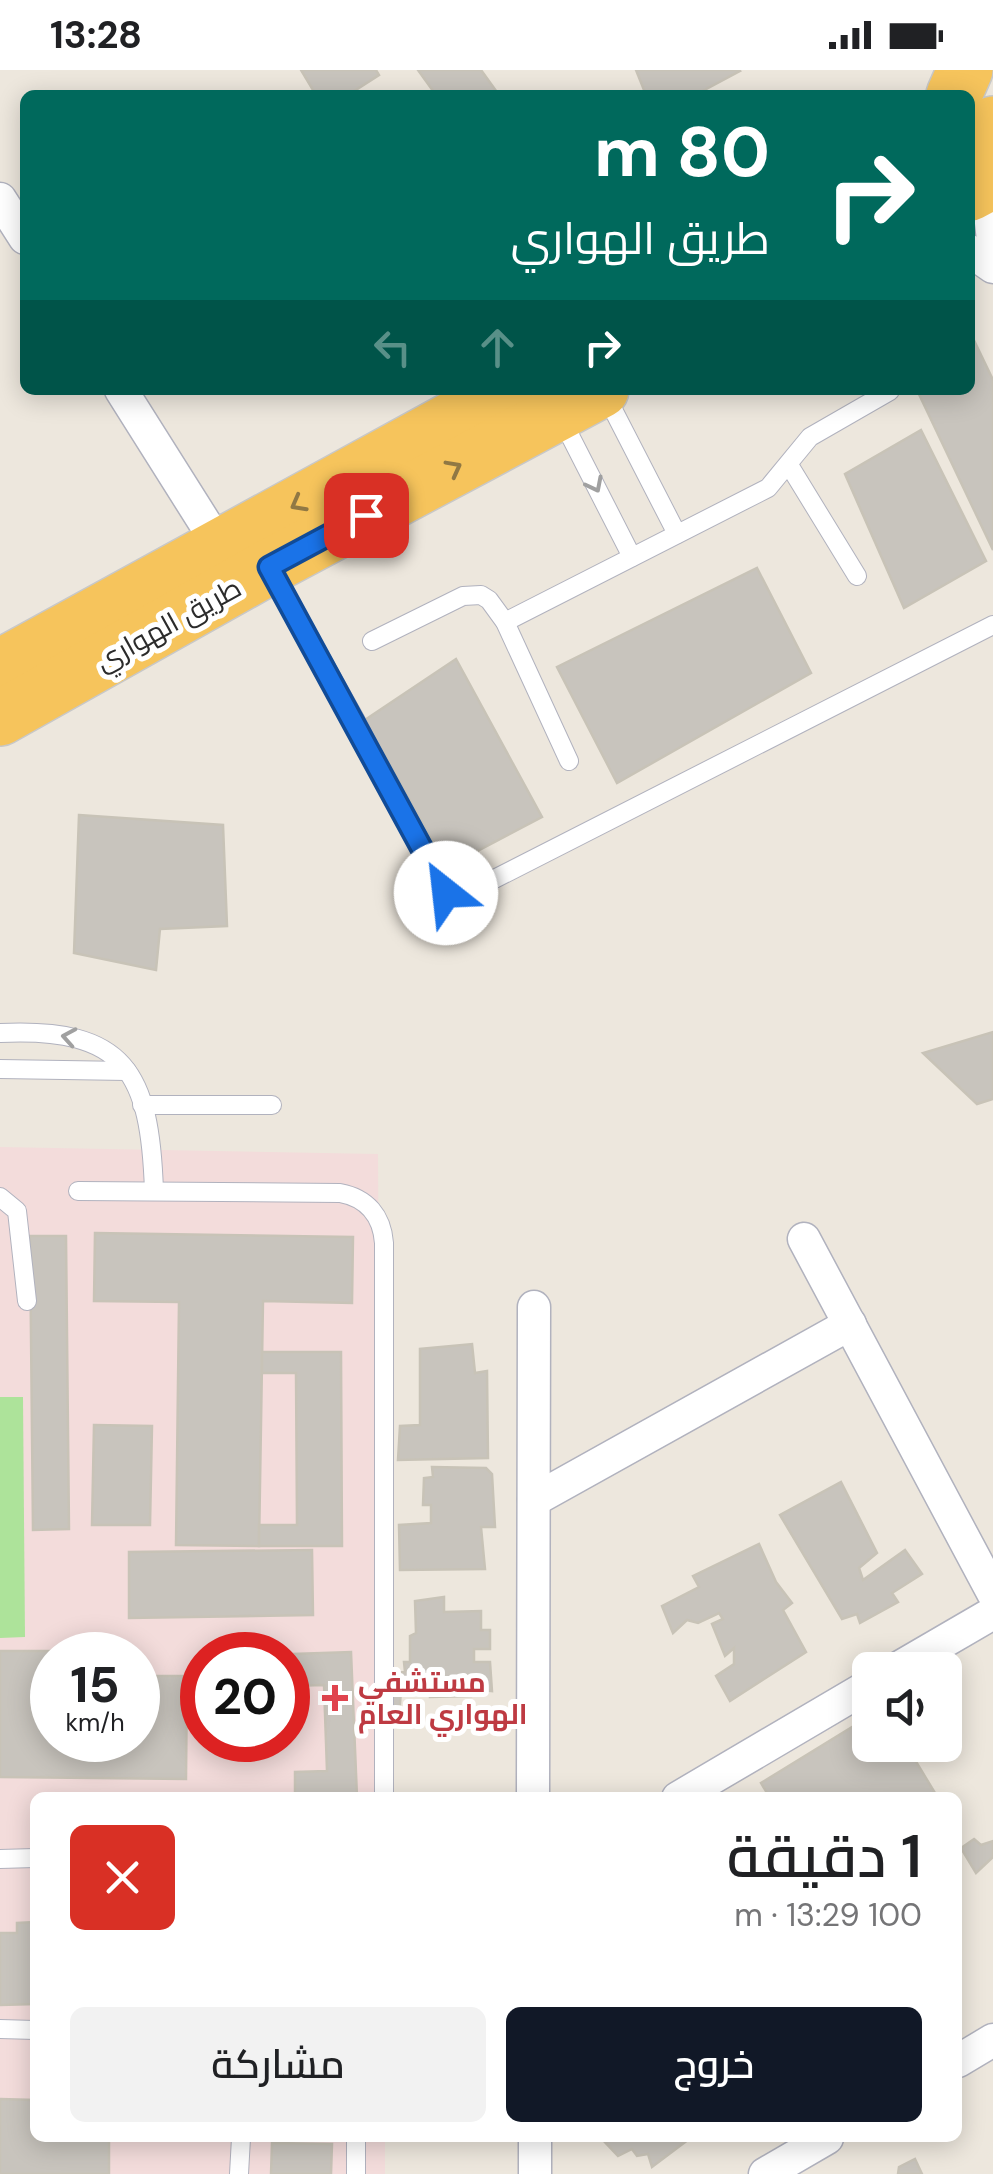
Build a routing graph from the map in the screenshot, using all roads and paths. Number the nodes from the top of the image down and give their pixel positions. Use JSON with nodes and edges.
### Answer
{"nodes":[{"id":1,"x":993,"y":124,"type":"edge"},
{"id":2,"x":981,"y":173,"type":"edge"},
{"id":3,"x":0,"y":199,"type":"edge"},
{"id":4,"x":20,"y":230,"type":"edge"},
{"id":5,"x":993,"y":240,"type":"edge"},
{"id":6,"x":125,"y":395,"type":"edge"},
{"id":7,"x":498,"y":395,"type":"edge"},
{"id":8,"x":883,"y":395,"type":"edge"},
{"id":9,"x":588,"y":398,"type":"edge"},
{"id":10,"x":789,"y":465,"type":"junction"},
{"id":11,"x":677,"y":534,"type":"junction"},
{"id":12,"x":245,"y":557,"type":"junction"},
{"id":13,"x":632,"y":557,"type":"junction"},
{"id":14,"x":856,"y":576,"type":"dead end"},
{"id":15,"x":504,"y":622,"type":"junction"},
{"id":16,"x":993,"y":626,"type":"edge"},
{"id":17,"x":372,"y":641,"type":"dead end"},
{"id":18,"x":0,"y":666,"type":"edge"},
{"id":19,"x":0,"y":718,"type":"edge"},
{"id":20,"x":568,"y":760,"type":"dead end"},
{"id":21,"x":0,"y":1033,"type":"edge"},
{"id":22,"x":0,"y":1069,"type":"edge"},
{"id":23,"x":127,"y":1070,"type":"junction"},
{"id":24,"x":142,"y":1105,"type":"junction"},
{"id":25,"x":272,"y":1105,"type":"dead end"},
{"id":26,"x":78,"y":1191,"type":"dead end"},
{"id":27,"x":154,"y":1191,"type":"junction"},
{"id":28,"x":0,"y":1197,"type":"edge"},
{"id":29,"x":804,"y":1240,"type":"dead end"},
{"id":30,"x":27,"y":1301,"type":"dead end"},
{"id":31,"x":534,"y":1306,"type":"dead end"},
{"id":32,"x":850,"y":1324,"type":"junction"},
{"id":33,"x":534,"y":1500,"type":"junction"},
{"id":34,"x":993,"y":1593,"type":"edge"},
{"id":35,"x":993,"y":1612,"type":"edge"},
{"id":36,"x":925,"y":1652,"type":"edge"},
{"id":37,"x":852,"y":1696,"type":"edge"},
{"id":38,"x":384,"y":1792,"type":"edge"},
{"id":39,"x":533,"y":1792,"type":"edge"},
{"id":40,"x":688,"y":1792,"type":"edge"},
{"id":41,"x":30,"y":1858,"type":"edge"},
{"id":42,"x":0,"y":1859,"type":"edge"},
{"id":43,"x":0,"y":2029,"type":"edge"},
{"id":44,"x":30,"y":2030,"type":"edge"},
{"id":45,"x":993,"y":2040,"type":"edge"},
{"id":46,"x":962,"y":2059,"type":"edge"},
{"id":47,"x":241,"y":2142,"type":"edge"},
{"id":48,"x":356,"y":2142,"type":"edge"},
{"id":49,"x":535,"y":2142,"type":"edge"},
{"id":50,"x":820,"y":2142,"type":"edge"},
{"id":51,"x":239,"y":2174,"type":"edge"},
{"id":52,"x":356,"y":2174,"type":"edge"},
{"id":53,"x":536,"y":2174,"type":"edge"},
{"id":54,"x":765,"y":2174,"type":"edge"}],
"edges":[{"from":1,"to":2,"type":"highway"},
{"from":2,"to":5,"type":"street"},
{"from":3,"to":4,"type":"street"},
{"from":6,"to":12,"type":"street"},
{"from":7,"to":12,"type":"highway","name":"طريق الهواري","one_way":true},
{"from":8,"to":10,"type":"lane"},
{"from":9,"to":11,"type":"lane"},
{"from":12,"to":9,"type":"highway","name":"طريق الهواري","one_way":true},
{"from":9,"to":13,"type":"lane","one_way":true},
{"from":10,"to":11,"type":"lane"},
{"from":10,"to":14,"type":"lane"},
{"from":11,"to":13,"type":"lane"},
{"from":12,"to":16,"type":"lane"},
{"from":12,"to":18,"type":"highway","name":"طريق الهواري"},
{"from":12,"to":19,"type":"highway","name":"طريق الهواري"},
{"from":13,"to":15,"type":"lane"},
{"from":15,"to":17,"type":"lane"},
{"from":15,"to":20,"type":"lane"},
{"from":23,"to":21,"type":"lane","one_way":true},
{"from":22,"to":23,"type":"lane"},
{"from":23,"to":24,"type":"lane"},
{"from":24,"to":25,"type":"lane"},
{"from":24,"to":27,"type":"lane"},
{"from":26,"to":27,"type":"lane"},
{"from":27,"to":38,"type":"lane"},
{"from":28,"to":30,"type":"lane"},
{"from":29,"to":32,"type":"street"},
{"from":31,"to":33,"type":"street"},
{"from":32,"to":33,"type":"street"},
{"from":32,"to":34,"type":"street"},
{"from":33,"to":39,"type":"street"},
{"from":35,"to":36,"type":"street"},
{"from":37,"to":40,"type":"street"},
{"from":41,"to":42,"type":"lane"},
{"from":43,"to":44,"type":"lane"},
{"from":45,"to":46,"type":"street"},
{"from":47,"to":51,"type":"lane"},
{"from":48,"to":52,"type":"lane"},
{"from":49,"to":53,"type":"street"},
{"from":50,"to":54,"type":"street"}]}
